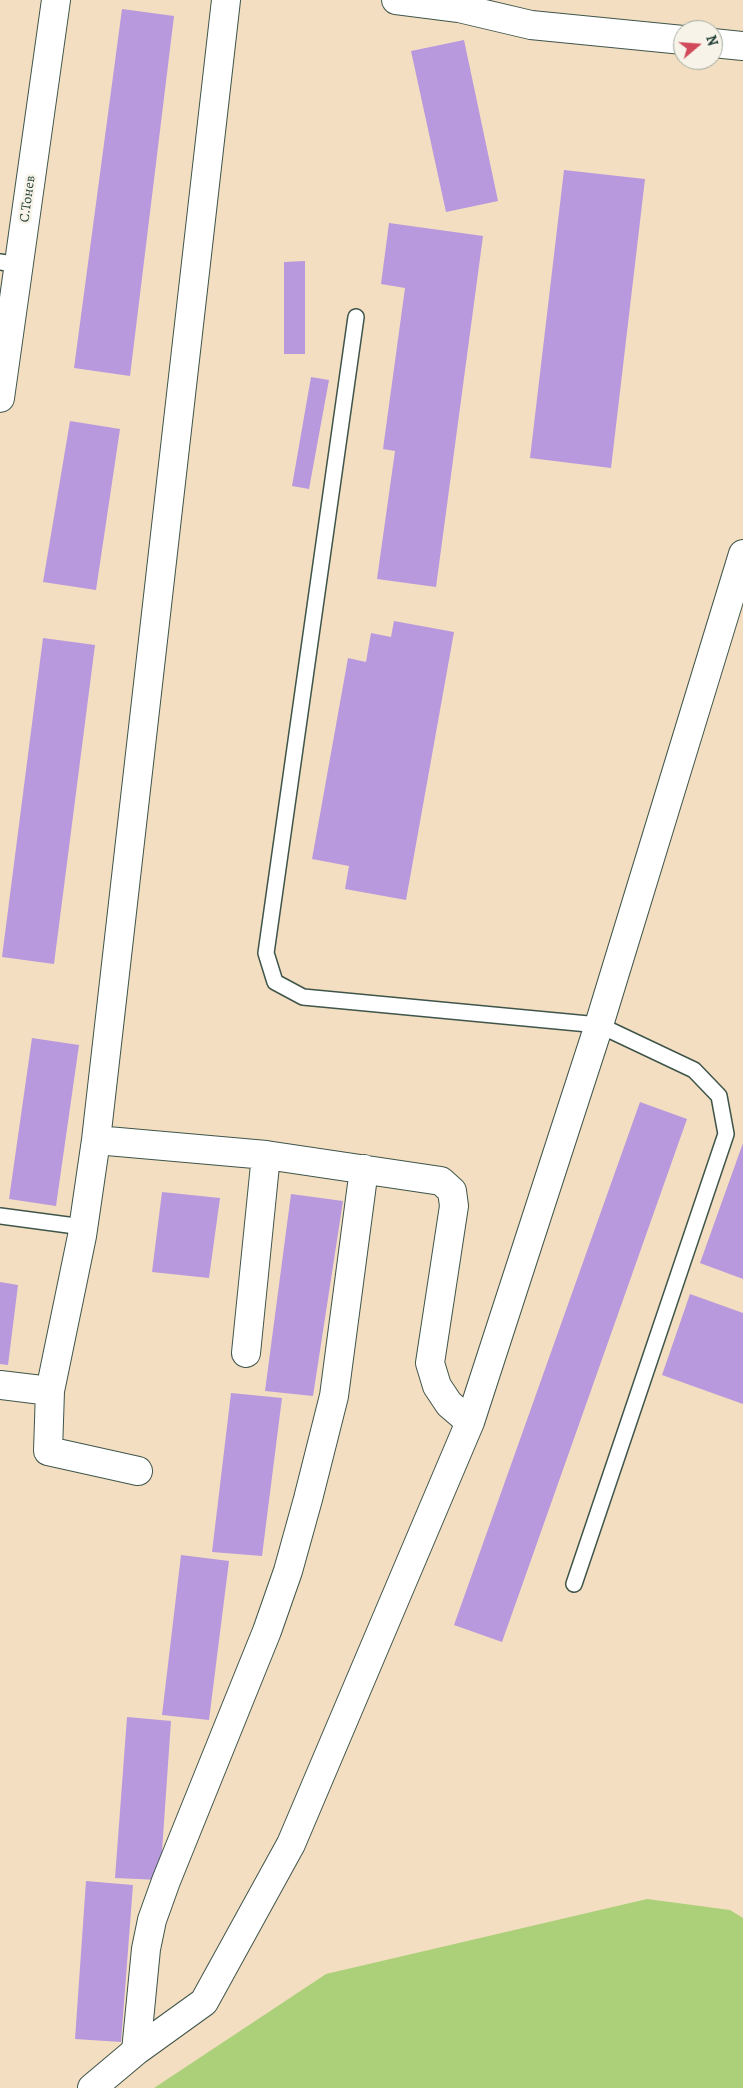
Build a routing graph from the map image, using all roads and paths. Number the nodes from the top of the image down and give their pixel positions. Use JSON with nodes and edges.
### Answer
{"nodes":[{"id":1,"x":56,"y":0,"type":"edge"},
{"id":2,"x":226,"y":0,"type":"edge"},
{"id":3,"x":396,"y":0,"type":"edge"},
{"id":4,"x":673,"y":39,"type":"edge"},
{"id":5,"x":723,"y":44,"type":"edge"},
{"id":6,"x":743,"y":46,"type":"edge"},
{"id":7,"x":9,"y":264,"type":"edge"},
{"id":8,"x":356,"y":317,"type":"dead end"},
{"id":9,"x":0,"y":398,"type":"edge"},
{"id":10,"x":743,"y":554,"type":"edge"},
{"id":11,"x":599,"y":1025,"type":"junction"},
{"id":12,"x":96,"y":1140,"type":"junction"},
{"id":13,"x":266,"y":1155,"type":"junction"},
{"id":14,"x":364,"y":1170,"type":"junction"},
{"id":15,"x":0,"y":1216,"type":"edge"},
{"id":16,"x":83,"y":1227,"type":"junction"},
{"id":17,"x":246,"y":1353,"type":"dead end"},
{"id":18,"x":0,"y":1385,"type":"edge"},
{"id":19,"x":50,"y":1391,"type":"junction"},
{"id":20,"x":470,"y":1422,"type":"junction"},
{"id":21,"x":138,"y":1471,"type":"dead end"},
{"id":22,"x":574,"y":1584,"type":"dead end"},
{"id":23,"x":136,"y":2051,"type":"junction"},
{"id":24,"x":92,"y":2088,"type":"edge"}],
"edges":[{"from":1,"to":7,"type":"street","name":"С.Тонев"},
{"from":2,"to":12,"type":"street"},
{"from":3,"to":4,"type":"street"},
{"from":5,"to":6,"type":"street"},
{"from":7,"to":9,"type":"street","name":"С.Тонев"},
{"from":8,"to":11,"type":"lane"},
{"from":10,"to":11,"type":"street"},
{"from":11,"to":20,"type":"street"},
{"from":11,"to":22,"type":"lane"},
{"from":12,"to":13,"type":"street"},
{"from":12,"to":16,"type":"street"},
{"from":13,"to":14,"type":"street"},
{"from":13,"to":17,"type":"street"},
{"from":14,"to":20,"type":"street"},
{"from":14,"to":23,"type":"street"},
{"from":15,"to":16,"type":"lane"},
{"from":16,"to":19,"type":"street"},
{"from":18,"to":19,"type":"street"},
{"from":19,"to":21,"type":"street"},
{"from":20,"to":23,"type":"street"},
{"from":23,"to":24,"type":"street"}]}
